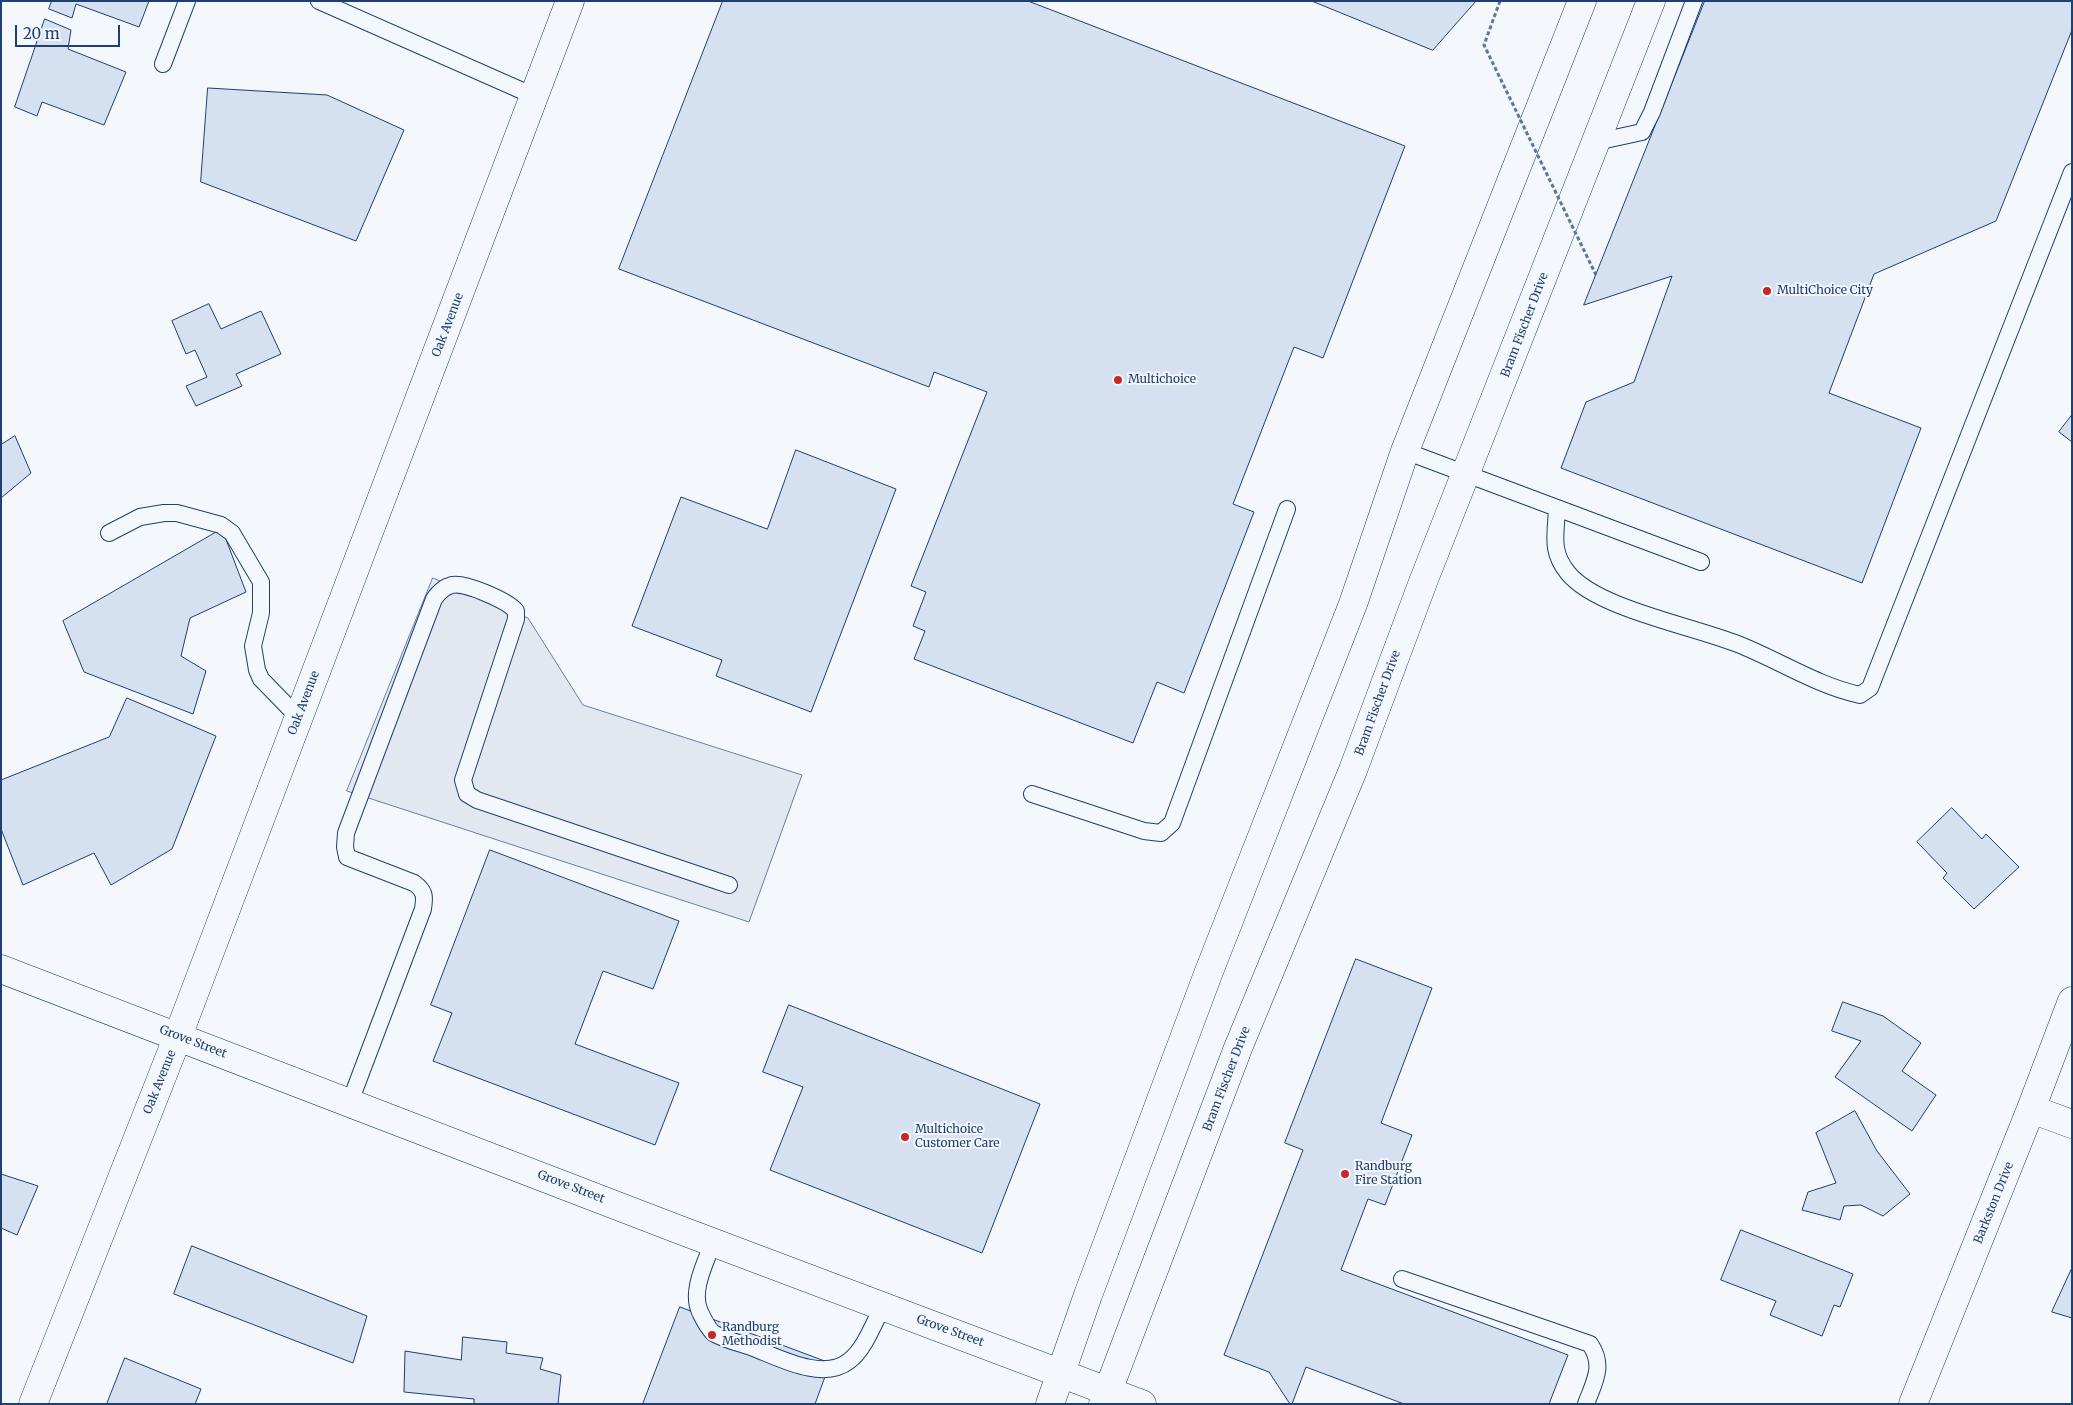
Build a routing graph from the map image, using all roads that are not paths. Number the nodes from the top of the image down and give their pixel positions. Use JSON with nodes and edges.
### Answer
{"nodes":[{"id":1,"x":187,"y":1,"type":"edge"},
{"id":2,"x":319,"y":1,"type":"edge"},
{"id":3,"x":570,"y":1,"type":"edge"},
{"id":4,"x":1582,"y":1,"type":"edge"},
{"id":5,"x":1651,"y":1,"type":"edge"},
{"id":6,"x":1694,"y":1,"type":"edge"},
{"id":7,"x":163,"y":64,"type":"dead end"},
{"id":8,"x":534,"y":96,"type":"junction"},
{"id":9,"x":1596,"y":142,"type":"junction"},
{"id":10,"x":2072,"y":172,"type":"edge"},
{"id":11,"x":1405,"y":451,"type":"junction"},
{"id":12,"x":1466,"y":475,"type":"junction"},
{"id":13,"x":1557,"y":508,"type":"junction"},
{"id":14,"x":1287,"y":509,"type":"dead end"},
{"id":15,"x":109,"y":533,"type":"dead end"},
{"id":16,"x":1701,"y":562,"type":"dead end"},
{"id":17,"x":299,"y":718,"type":"junction"},
{"id":18,"x":1032,"y":794,"type":"dead end"},
{"id":19,"x":728,"y":885,"type":"dead end"},
{"id":20,"x":1,"y":968,"type":"edge"},
{"id":21,"x":2072,"y":1001,"type":"edge"},
{"id":22,"x":178,"y":1036,"type":"junction"},
{"id":23,"x":350,"y":1102,"type":"junction"},
{"id":24,"x":2031,"y":1109,"type":"junction"},
{"id":25,"x":2072,"y":1124,"type":"edge"},
{"id":26,"x":712,"y":1242,"type":"junction"},
{"id":27,"x":1402,"y":1279,"type":"dead end"},
{"id":28,"x":883,"y":1306,"type":"junction"},
{"id":29,"x":1060,"y":1372,"type":"junction"},
{"id":30,"x":1106,"y":1397,"type":"edge"},
{"id":31,"x":33,"y":1404,"type":"edge"},
{"id":32,"x":1050,"y":1404,"type":"edge"},
{"id":33,"x":1142,"y":1404,"type":"edge"},
{"id":34,"x":1586,"y":1404,"type":"edge"},
{"id":35,"x":1913,"y":1404,"type":"edge"}],
"edges":[{"from":1,"to":7,"type":"lane"},
{"from":2,"to":8,"type":"lane"},
{"from":3,"to":8,"type":"street","name":"Oak Avenue"},
{"from":4,"to":11,"type":"street"},
{"from":5,"to":9,"type":"street","name":"Bram Fischer Drive"},
{"from":6,"to":9,"type":"lane"},
{"from":8,"to":17,"type":"street","name":"Oak Avenue"},
{"from":9,"to":12,"type":"street","name":"Bram Fischer Drive"},
{"from":10,"to":13,"type":"lane"},
{"from":11,"to":12,"type":"lane"},
{"from":11,"to":29,"type":"street"},
{"from":12,"to":13,"type":"lane"},
{"from":12,"to":30,"type":"street","name":"Bram Fischer Drive"},
{"from":13,"to":16,"type":"lane"},
{"from":14,"to":18,"type":"lane"},
{"from":15,"to":17,"type":"lane"},
{"from":17,"to":22,"type":"street","name":"Oak Avenue"},
{"from":19,"to":23,"type":"lane"},
{"from":20,"to":22,"type":"street","name":"Grove Street"},
{"from":21,"to":24,"type":"street","name":"Barkston Drive"},
{"from":22,"to":23,"type":"street","name":"Grove Street"},
{"from":22,"to":31,"type":"street","name":"Oak Avenue"},
{"from":23,"to":26,"type":"street","name":"Grove Street"},
{"from":24,"to":25,"type":"street"},
{"from":24,"to":35,"type":"street","name":"Barkston Drive"},
{"from":26,"to":28,"type":"street","name":"Grove Street"},
{"from":26,"to":28,"type":"lane"},
{"from":27,"to":34,"type":"lane"},
{"from":28,"to":29,"type":"street","name":"Grove Street"},
{"from":29,"to":30,"type":"street","name":"Grove Street"},
{"from":29,"to":32,"type":"street"},
{"from":30,"to":33,"type":"street","name":"Grove Street"}]}
